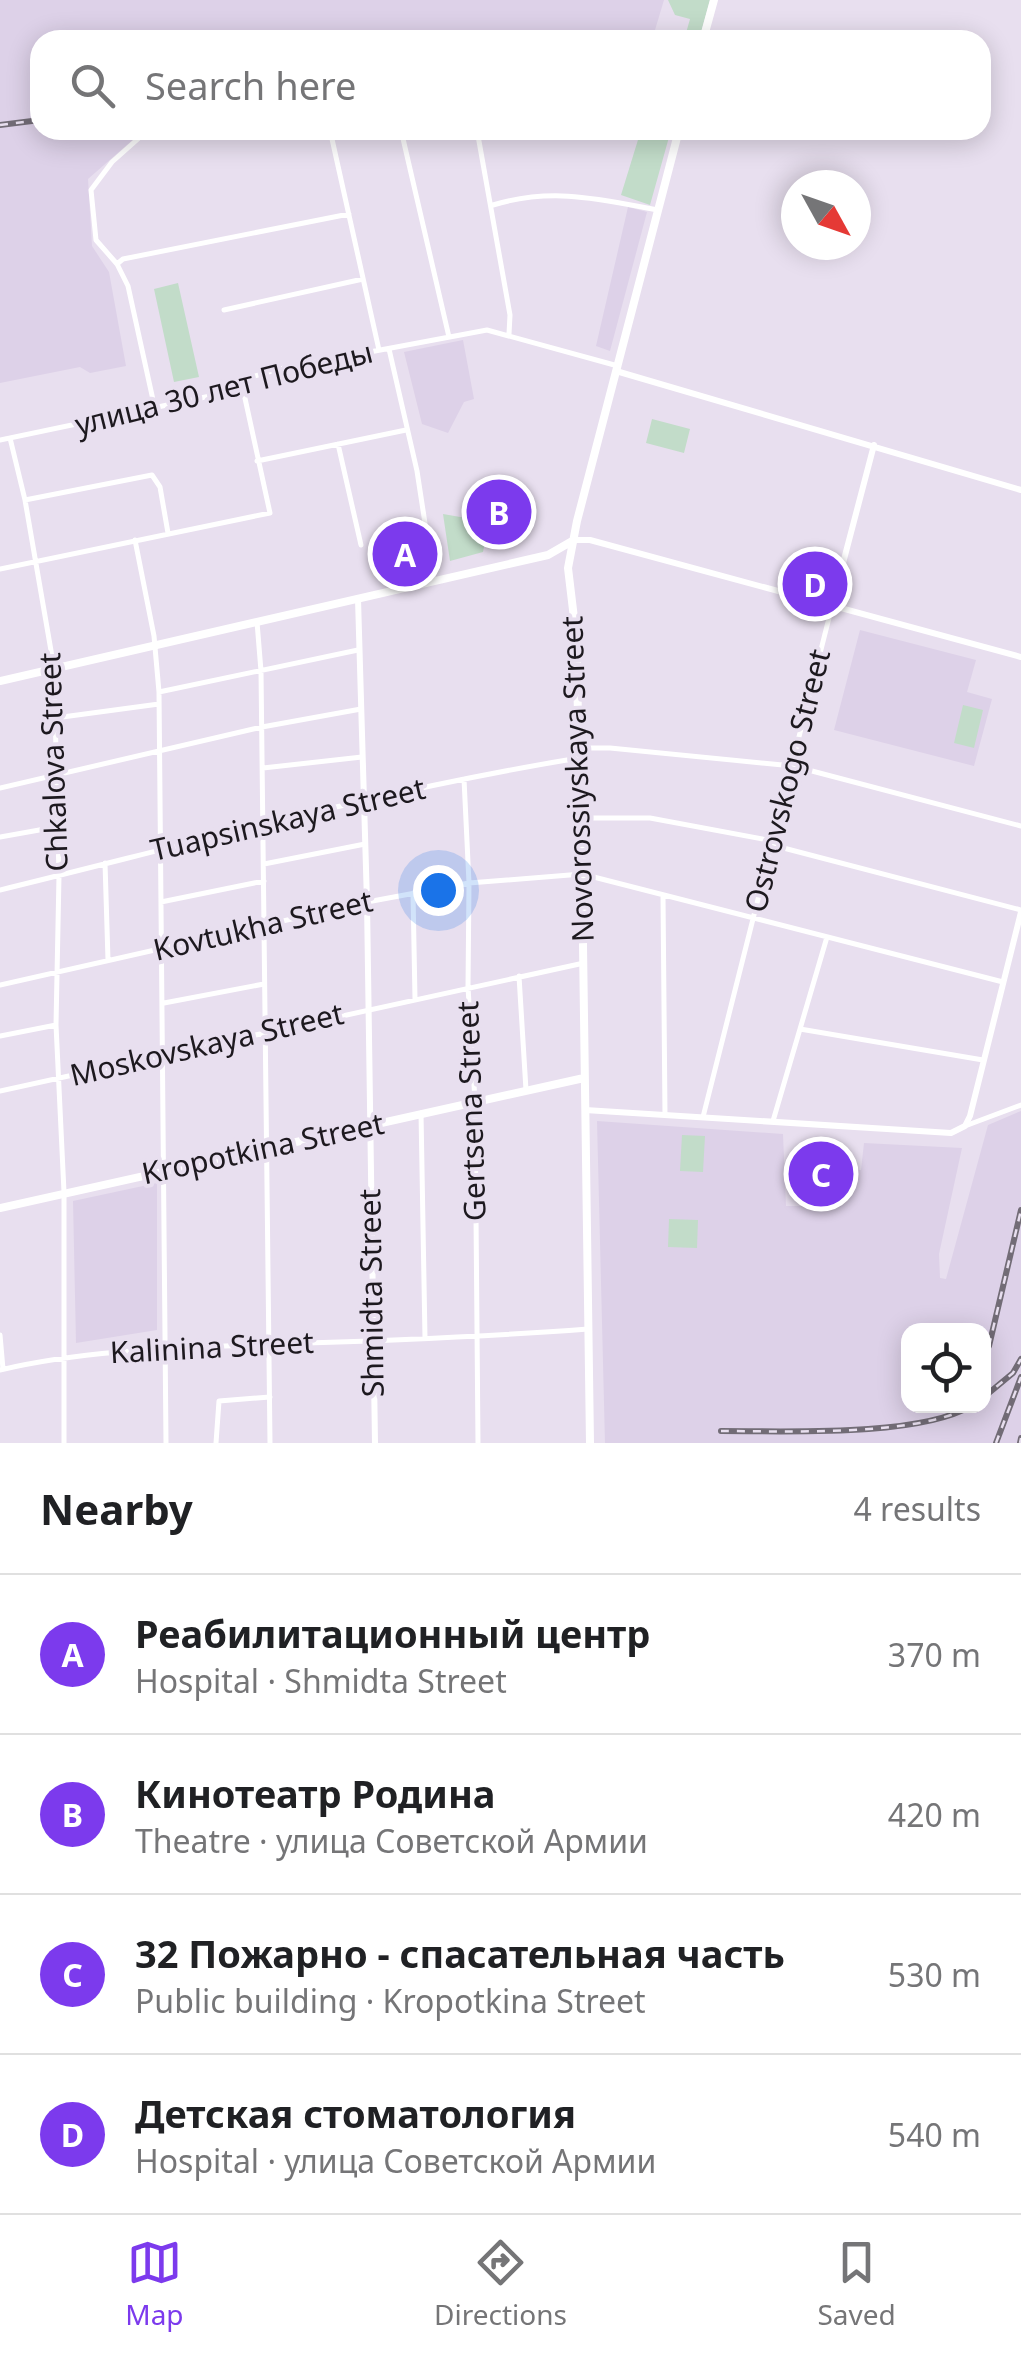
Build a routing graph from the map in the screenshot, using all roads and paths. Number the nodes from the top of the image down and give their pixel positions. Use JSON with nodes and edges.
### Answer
{"nodes":[{"id":1,"x":714,"y":0,"type":"edge"},
{"id":2,"x":706,"y":30,"type":"edge"},
{"id":3,"x":137,"y":140,"type":"edge"},
{"id":4,"x":332,"y":140,"type":"edge"},
{"id":5,"x":403,"y":140,"type":"edge"},
{"id":6,"x":480,"y":140,"type":"edge"},
{"id":7,"x":676,"y":140,"type":"edge"},
{"id":8,"x":492,"y":205,"type":"junction"},
{"id":9,"x":658,"y":210,"type":"junction"},
{"id":10,"x":350,"y":214,"type":"junction"},
{"id":11,"x":117,"y":264,"type":"junction"},
{"id":12,"x":363,"y":279,"type":"junction"},
{"id":13,"x":224,"y":310,"type":"dead end"},
{"id":14,"x":509,"y":334,"type":"junction"},
{"id":15,"x":448,"y":337,"type":"junction"},
{"id":16,"x":389,"y":349,"type":"junction"},
{"id":17,"x":379,"y":350,"type":"junction"},
{"id":18,"x":617,"y":369,"type":"junction"},
{"id":19,"x":241,"y":380,"type":"junction"},
{"id":20,"x":154,"y":409,"type":"junction"},
{"id":21,"x":408,"y":429,"type":"junction"},
{"id":22,"x":10,"y":438,"type":"junction"},
{"id":23,"x":0,"y":440,"type":"edge"},
{"id":24,"x":338,"y":444,"type":"junction"},
{"id":25,"x":874,"y":445,"type":"junction"},
{"id":26,"x":258,"y":461,"type":"junction"},
{"id":27,"x":1021,"y":490,"type":"edge"},
{"id":28,"x":25,"y":500,"type":"junction"},
{"id":29,"x":168,"y":534,"type":"junction"},
{"id":30,"x":136,"y":540,"type":"junction"},
{"id":31,"x":574,"y":540,"type":"junction"},
{"id":32,"x":361,"y":545,"type":"dead end"},
{"id":33,"x":36,"y":561,"type":"junction"},
{"id":34,"x":0,"y":569,"type":"edge"},
{"id":35,"x":434,"y":582,"type":"junction"},
{"id":36,"x":358,"y":599,"type":"junction"},
{"id":37,"x":832,"y":605,"type":"junction"},
{"id":38,"x":258,"y":622,"type":"junction"},
{"id":39,"x":155,"y":645,"type":"junction"},
{"id":40,"x":358,"y":650,"type":"junction"},
{"id":41,"x":1021,"y":657,"type":"edge"},
{"id":42,"x":54,"y":668,"type":"junction"},
{"id":43,"x":261,"y":671,"type":"junction"},
{"id":44,"x":0,"y":680,"type":"edge"},
{"id":45,"x":159,"y":692,"type":"junction"},
{"id":46,"x":159,"y":704,"type":"junction"},
{"id":47,"x":360,"y":709,"type":"junction"},
{"id":48,"x":56,"y":718,"type":"junction"},
{"id":49,"x":262,"y":727,"type":"junction"},
{"id":50,"x":158,"y":752,"type":"junction"},
{"id":51,"x":579,"y":753,"type":"junction"},
{"id":52,"x":362,"y":757,"type":"junction"},
{"id":53,"x":793,"y":766,"type":"junction"},
{"id":54,"x":263,"y":768,"type":"junction"},
{"id":55,"x":57,"y":774,"type":"junction"},
{"id":56,"x":464,"y":779,"type":"junction"},
{"id":57,"x":0,"y":788,"type":"edge"},
{"id":58,"x":364,"y":801,"type":"junction"},
{"id":59,"x":581,"y":818,"type":"junction"},
{"id":60,"x":261,"y":824,"type":"junction"},
{"id":61,"x":1021,"y":826,"type":"edge"},
{"id":62,"x":57,"y":827,"type":"junction"},
{"id":63,"x":0,"y":837,"type":"edge"},
{"id":64,"x":772,"y":843,"type":"junction"},
{"id":65,"x":365,"y":844,"type":"junction"},
{"id":66,"x":159,"y":849,"type":"junction"},
{"id":67,"x":105,"y":864,"type":"junction"},
{"id":68,"x":264,"y":864,"type":"junction"},
{"id":69,"x":582,"y":874,"type":"junction"},
{"id":70,"x":59,"y":876,"type":"junction"},
{"id":71,"x":264,"y":881,"type":"junction"},
{"id":72,"x":469,"y":883,"type":"junction"},
{"id":73,"x":0,"y":890,"type":"edge"},
{"id":74,"x":413,"y":893,"type":"junction"},
{"id":75,"x":663,"y":895,"type":"junction"},
{"id":76,"x":161,"y":902,"type":"junction"},
{"id":77,"x":367,"y":902,"type":"junction"},
{"id":78,"x":1021,"y":911,"type":"edge"},
{"id":79,"x":753,"y":918,"type":"junction"},
{"id":80,"x":264,"y":926,"type":"junction"},
{"id":81,"x":827,"y":937,"type":"junction"},
{"id":82,"x":162,"y":949,"type":"junction"},
{"id":83,"x":108,"y":961,"type":"junction"},
{"id":84,"x":584,"y":963,"type":"junction"},
{"id":85,"x":59,"y":972,"type":"junction"},
{"id":86,"x":520,"y":976,"type":"junction"},
{"id":87,"x":1003,"y":982,"type":"junction"},
{"id":88,"x":265,"y":983,"type":"junction"},
{"id":89,"x":0,"y":985,"type":"edge"},
{"id":90,"x":468,"y":987,"type":"junction"},
{"id":91,"x":415,"y":999,"type":"junction"},
{"id":92,"x":164,"y":1003,"type":"junction"},
{"id":93,"x":368,"y":1009,"type":"junction"},
{"id":94,"x":56,"y":1025,"type":"junction"},
{"id":95,"x":800,"y":1029,"type":"junction"},
{"id":96,"x":266,"y":1033,"type":"junction"},
{"id":97,"x":0,"y":1036,"type":"edge"},
{"id":98,"x":163,"y":1054,"type":"junction"},
{"id":99,"x":984,"y":1060,"type":"junction"},
{"id":100,"x":58,"y":1078,"type":"junction"},
{"id":101,"x":584,"y":1078,"type":"junction"},
{"id":102,"x":526,"y":1090,"type":"junction"},
{"id":103,"x":0,"y":1092,"type":"edge"},
{"id":104,"x":475,"y":1101,"type":"junction"},
{"id":105,"x":1021,"y":1105,"type":"edge"},
{"id":106,"x":585,"y":1110,"type":"junction"},
{"id":107,"x":421,"y":1113,"type":"junction"},
{"id":108,"x":665,"y":1115,"type":"junction"},
{"id":109,"x":703,"y":1117,"type":"junction"},
{"id":110,"x":772,"y":1122,"type":"junction"},
{"id":111,"x":369,"y":1125,"type":"junction"},
{"id":112,"x":966,"y":1126,"type":"junction"},
{"id":113,"x":267,"y":1148,"type":"junction"},
{"id":114,"x":164,"y":1171,"type":"junction"},
{"id":115,"x":64,"y":1192,"type":"junction"},
{"id":116,"x":0,"y":1208,"type":"edge"},
{"id":117,"x":588,"y":1329,"type":"junction"},
{"id":118,"x":0,"y":1335,"type":"edge"},
{"id":119,"x":476,"y":1337,"type":"junction"},
{"id":120,"x":425,"y":1338,"type":"junction"},
{"id":121,"x":374,"y":1340,"type":"junction"},
{"id":122,"x":271,"y":1344,"type":"junction"},
{"id":123,"x":166,"y":1347,"type":"junction"},
{"id":124,"x":64,"y":1357,"type":"junction"},
{"id":125,"x":2,"y":1369,"type":"edge"},
{"id":126,"x":270,"y":1398,"type":"junction"},
{"id":127,"x":64,"y":1443,"type":"edge"},
{"id":128,"x":166,"y":1443,"type":"edge"},
{"id":129,"x":216,"y":1443,"type":"edge"},
{"id":130,"x":270,"y":1443,"type":"edge"},
{"id":131,"x":375,"y":1443,"type":"edge"},
{"id":132,"x":478,"y":1443,"type":"edge"},
{"id":133,"x":590,"y":1443,"type":"edge"}],
"edges":[{"from":1,"to":2,"type":"main road"},
{"from":3,"to":11,"type":"street"},
{"from":4,"to":10,"type":"street"},
{"from":5,"to":15,"type":"street"},
{"from":6,"to":8,"type":"street"},
{"from":7,"to":9,"type":"main road","name":"Novorossiyskaya Street"},
{"from":8,"to":9,"type":"street"},
{"from":8,"to":14,"type":"street"},
{"from":9,"to":18,"type":"main road","name":"Novorossiyskaya Street"},
{"from":10,"to":11,"type":"street"},
{"from":10,"to":12,"type":"street"},
{"from":11,"to":20,"type":"street"},
{"from":12,"to":13,"type":"street"},
{"from":12,"to":17,"type":"street"},
{"from":14,"to":15,"type":"street","name":"улица 30 лет Победы"},
{"from":14,"to":18,"type":"street","name":"улица 30 лет Победы"},
{"from":15,"to":16,"type":"street","name":"улица 30 лет Победы"},
{"from":16,"to":17,"type":"street","name":"улица 30 лет Победы"},
{"from":16,"to":21,"type":"street"},
{"from":17,"to":19,"type":"street","name":"улица 30 лет Победы"},
{"from":18,"to":25,"type":"street","name":"улица 30 лет Победы"},
{"from":18,"to":31,"type":"main road","name":"Novorossiyskaya Street"},
{"from":19,"to":20,"type":"street","name":"улица 30 лет Победы"},
{"from":19,"to":26,"type":"street"},
{"from":20,"to":22,"type":"street","name":"улица 30 лет Победы"},
{"from":21,"to":24,"type":"street"},
{"from":21,"to":35,"type":"street"},
{"from":22,"to":23,"type":"street","name":"улица 30 лет Победы"},
{"from":22,"to":28,"type":"street","name":"Chkalova Street"},
{"from":24,"to":26,"type":"street"},
{"from":24,"to":32,"type":"street"},
{"from":25,"to":27,"type":"street","name":"улица 30 лет Победы"},
{"from":25,"to":37,"type":"street","name":"Ostrovskogo Street"},
{"from":26,"to":29,"type":"street"},
{"from":28,"to":29,"type":"street"},
{"from":28,"to":33,"type":"street","name":"Chkalova Street"},
{"from":29,"to":30,"type":"street"},
{"from":30,"to":33,"type":"street"},
{"from":30,"to":39,"type":"street"},
{"from":31,"to":35,"type":"main road"},
{"from":31,"to":37,"type":"street"},
{"from":31,"to":51,"type":"main road","name":"Novorossiyskaya Street"},
{"from":33,"to":34,"type":"street"},
{"from":33,"to":42,"type":"street","name":"Chkalova Street"},
{"from":35,"to":36,"type":"main road"},
{"from":36,"to":38,"type":"main road"},
{"from":36,"to":40,"type":"street","name":"Shmidta Street"},
{"from":37,"to":41,"type":"street"},
{"from":37,"to":53,"type":"street","name":"Ostrovskogo Street"},
{"from":38,"to":39,"type":"main road"},
{"from":38,"to":43,"type":"street"},
{"from":39,"to":42,"type":"main road"},
{"from":39,"to":45,"type":"street"},
{"from":40,"to":43,"type":"street"},
{"from":40,"to":47,"type":"street","name":"Shmidta Street"},
{"from":42,"to":44,"type":"main road"},
{"from":42,"to":48,"type":"street","name":"Chkalova Street"},
{"from":43,"to":45,"type":"street"},
{"from":43,"to":49,"type":"street"},
{"from":45,"to":46,"type":"street"},
{"from":46,"to":48,"type":"street"},
{"from":46,"to":50,"type":"street"},
{"from":47,"to":49,"type":"street"},
{"from":47,"to":52,"type":"street","name":"Shmidta Street"},
{"from":48,"to":55,"type":"street","name":"Chkalova Street"},
{"from":49,"to":50,"type":"street"},
{"from":49,"to":54,"type":"street"},
{"from":50,"to":55,"type":"street"},
{"from":50,"to":66,"type":"street"},
{"from":51,"to":53,"type":"street","name":"Tuapsinskaya Street"},
{"from":51,"to":56,"type":"street","name":"Tuapsinskaya Street"},
{"from":51,"to":59,"type":"main road","name":"Novorossiyskaya Street"},
{"from":52,"to":54,"type":"street"},
{"from":52,"to":58,"type":"street","name":"Shmidta Street"},
{"from":53,"to":61,"type":"street","name":"Tuapsinskaya Street"},
{"from":53,"to":64,"type":"street","name":"Ostrovskogo Street"},
{"from":54,"to":60,"type":"street"},
{"from":55,"to":57,"type":"street"},
{"from":55,"to":62,"type":"street","name":"Chkalova Street"},
{"from":56,"to":58,"type":"street","name":"Tuapsinskaya Street"},
{"from":56,"to":72,"type":"street","name":"Gertsena Street"},
{"from":58,"to":60,"type":"street","name":"Tuapsinskaya Street"},
{"from":58,"to":65,"type":"street","name":"Shmidta Street"},
{"from":59,"to":64,"type":"street"},
{"from":59,"to":69,"type":"main road","name":"Novorossiyskaya Street"},
{"from":60,"to":66,"type":"street","name":"Tuapsinskaya Street"},
{"from":60,"to":68,"type":"street"},
{"from":62,"to":63,"type":"street"},
{"from":62,"to":70,"type":"street","name":"Chkalova Street"},
{"from":64,"to":78,"type":"street"},
{"from":64,"to":79,"type":"street","name":"Ostrovskogo Street"},
{"from":65,"to":68,"type":"street"},
{"from":65,"to":77,"type":"street","name":"Shmidta Street"},
{"from":66,"to":67,"type":"street","name":"Tuapsinskaya Street"},
{"from":66,"to":76,"type":"street"},
{"from":67,"to":70,"type":"street","name":"Tuapsinskaya Street"},
{"from":67,"to":83,"type":"street","name":"Kovtukha Street"},
{"from":68,"to":71,"type":"street"},
{"from":69,"to":72,"type":"street","name":"Kovtukha Street"},
{"from":69,"to":75,"type":"street","name":"Kovtukha Street"},
{"from":69,"to":84,"type":"main road","name":"Novorossiyskaya Street"},
{"from":70,"to":73,"type":"street","name":"Tuapsinskaya Street"},
{"from":70,"to":85,"type":"street","name":"Chkalova Street"},
{"from":71,"to":76,"type":"street"},
{"from":71,"to":80,"type":"street"},
{"from":72,"to":74,"type":"street","name":"Kovtukha Street"},
{"from":72,"to":90,"type":"street","name":"Gertsena Street"},
{"from":74,"to":77,"type":"street","name":"Kovtukha Street"},
{"from":74,"to":91,"type":"street"},
{"from":75,"to":79,"type":"street","name":"Kovtukha Street"},
{"from":75,"to":108,"type":"street"},
{"from":76,"to":82,"type":"street"},
{"from":77,"to":80,"type":"street","name":"Kovtukha Street"},
{"from":77,"to":93,"type":"street","name":"Shmidta Street"},
{"from":78,"to":87,"type":"street"},
{"from":79,"to":81,"type":"street","name":"Kovtukha Street"},
{"from":79,"to":109,"type":"street","name":"Ostrovskogo Street"},
{"from":80,"to":82,"type":"street","name":"Kovtukha Street"},
{"from":80,"to":88,"type":"street"},
{"from":81,"to":87,"type":"street","name":"Kovtukha Street"},
{"from":81,"to":95,"type":"street"},
{"from":82,"to":83,"type":"street","name":"Kovtukha Street"},
{"from":82,"to":92,"type":"street"},
{"from":83,"to":85,"type":"street","name":"Kovtukha Street"},
{"from":84,"to":86,"type":"street","name":"Moskovskaya Street"},
{"from":84,"to":101,"type":"main road","name":"Novorossiyskaya Street"},
{"from":85,"to":89,"type":"street","name":"Kovtukha Street"},
{"from":85,"to":94,"type":"street","name":"Chkalova Street"},
{"from":86,"to":90,"type":"street","name":"Moskovskaya Street"},
{"from":86,"to":102,"type":"street"},
{"from":87,"to":99,"type":"street"},
{"from":88,"to":92,"type":"street"},
{"from":88,"to":96,"type":"street"},
{"from":90,"to":91,"type":"street","name":"Moskovskaya Street"},
{"from":90,"to":104,"type":"street","name":"Gertsena Street"},
{"from":91,"to":93,"type":"street","name":"Moskovskaya Street"},
{"from":92,"to":98,"type":"street"},
{"from":93,"to":96,"type":"street","name":"Moskovskaya Street"},
{"from":93,"to":111,"type":"street","name":"Shmidta Street"},
{"from":94,"to":97,"type":"street"},
{"from":94,"to":100,"type":"street","name":"Chkalova Street"},
{"from":95,"to":99,"type":"street"},
{"from":95,"to":110,"type":"street"},
{"from":96,"to":98,"type":"street","name":"Moskovskaya Street"},
{"from":96,"to":113,"type":"street"},
{"from":98,"to":100,"type":"street","name":"Moskovskaya Street"},
{"from":98,"to":114,"type":"street"},
{"from":99,"to":112,"type":"street"},
{"from":100,"to":103,"type":"street","name":"Moskovskaya Street"},
{"from":100,"to":115,"type":"street","name":"Chkalova Street"},
{"from":101,"to":102,"type":"main road","name":"Kropotkina Street"},
{"from":101,"to":106,"type":"main road","name":"Novorossiyskaya Street"},
{"from":102,"to":104,"type":"main road","name":"Kropotkina Street"},
{"from":104,"to":107,"type":"main road","name":"Kropotkina Street"},
{"from":104,"to":119,"type":"street","name":"Gertsena Street"},
{"from":105,"to":112,"type":"street"},
{"from":106,"to":108,"type":"street"},
{"from":106,"to":117,"type":"main road","name":"Novorossiyskaya Street"},
{"from":107,"to":111,"type":"main road","name":"Kropotkina Street"},
{"from":107,"to":120,"type":"street"},
{"from":108,"to":109,"type":"street"},
{"from":109,"to":110,"type":"street"},
{"from":110,"to":112,"type":"street"},
{"from":111,"to":113,"type":"main road","name":"Kropotkina Street"},
{"from":111,"to":121,"type":"street","name":"Shmidta Street"},
{"from":113,"to":114,"type":"main road","name":"Kropotkina Street"},
{"from":113,"to":122,"type":"street"},
{"from":114,"to":115,"type":"main road","name":"Kropotkina Street"},
{"from":114,"to":123,"type":"street"},
{"from":115,"to":116,"type":"main road","name":"Kropotkina Street"},
{"from":115,"to":124,"type":"street","name":"Chkalova Street"},
{"from":117,"to":119,"type":"street","name":"Kalinina Street"},
{"from":117,"to":133,"type":"main road","name":"Novorossiyskaya Street"},
{"from":118,"to":125,"type":"street"},
{"from":119,"to":120,"type":"street","name":"Kalinina Street"},
{"from":119,"to":132,"type":"street","name":"Gertsena Street"},
{"from":120,"to":121,"type":"street","name":"Kalinina Street"},
{"from":121,"to":122,"type":"street","name":"Kalinina Street"},
{"from":121,"to":131,"type":"street","name":"Shmidta Street"},
{"from":122,"to":123,"type":"street","name":"Kalinina Street"},
{"from":122,"to":126,"type":"street"},
{"from":123,"to":124,"type":"street","name":"Kalinina Street"},
{"from":123,"to":128,"type":"street"},
{"from":124,"to":125,"type":"street","name":"Kalinina Street"},
{"from":124,"to":127,"type":"street","name":"Chkalova Street"},
{"from":126,"to":129,"type":"street"},
{"from":126,"to":130,"type":"street"}]}
